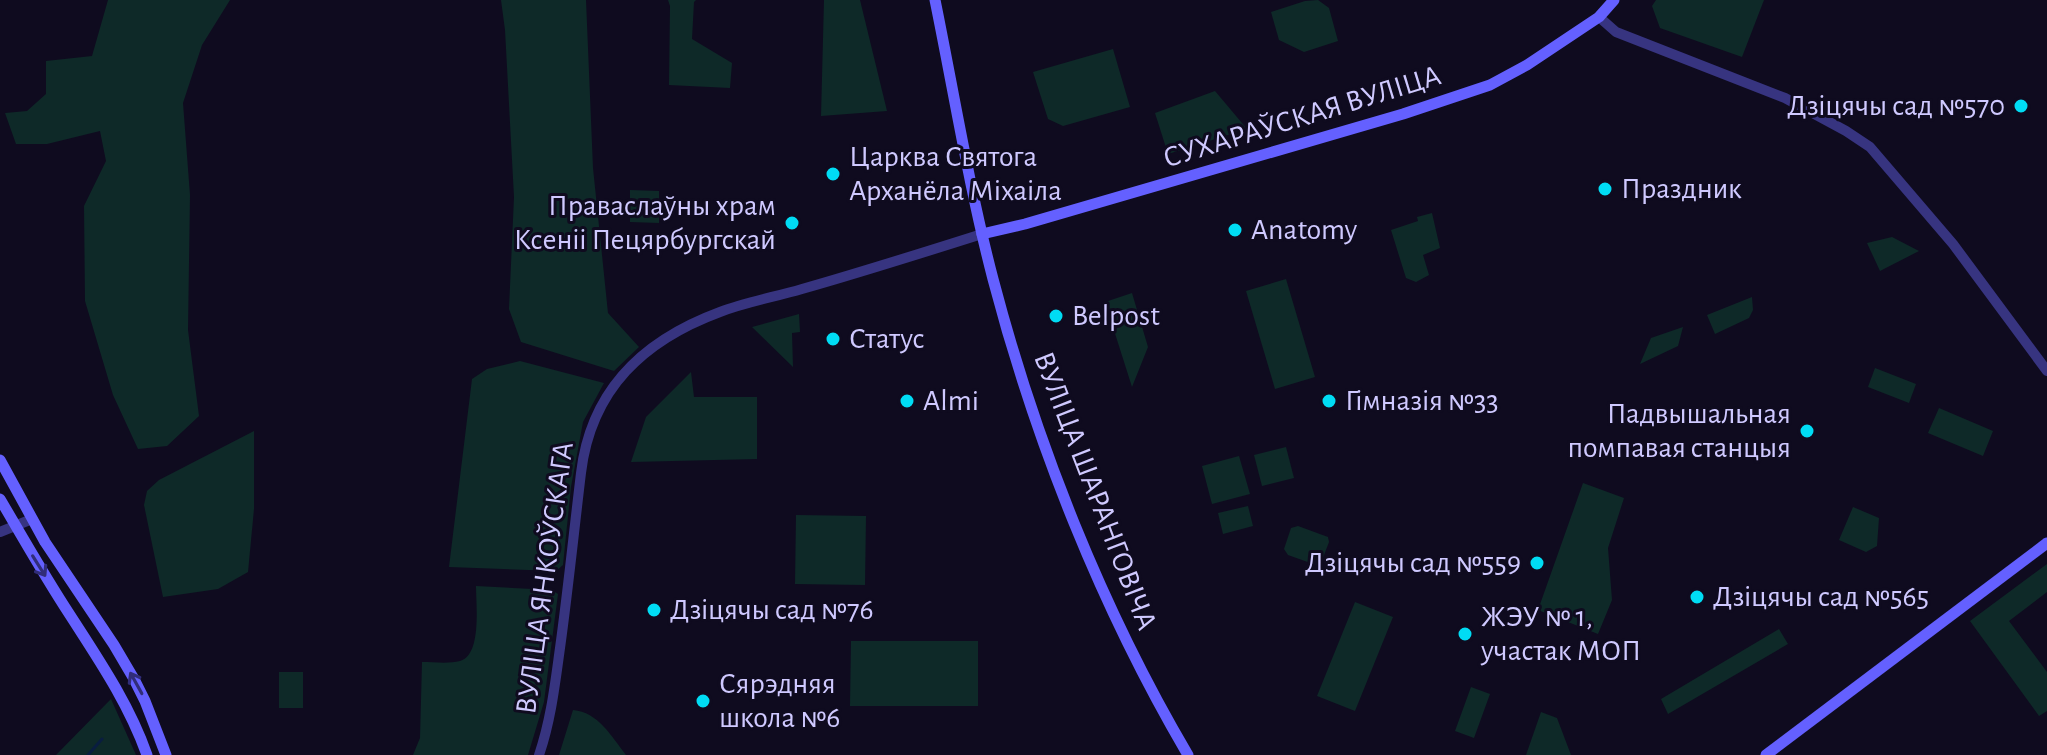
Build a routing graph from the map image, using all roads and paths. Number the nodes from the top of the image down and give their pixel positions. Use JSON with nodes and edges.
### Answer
{"nodes":[{"id":1,"x":935,"y":0,"type":"edge"},
{"id":2,"x":1614,"y":0,"type":"edge"},
{"id":3,"x":1599,"y":17,"type":"junction"},
{"id":4,"x":982,"y":234,"type":"junction"},
{"id":5,"x":2047,"y":371,"type":"edge"},
{"id":6,"x":0,"y":460,"type":"edge"},
{"id":7,"x":0,"y":499,"type":"edge"},
{"id":8,"x":32,"y":519,"type":"junction"},
{"id":9,"x":16,"y":526,"type":"junction"},
{"id":10,"x":0,"y":532,"type":"edge"},
{"id":11,"x":2047,"y":543,"type":"edge"},
{"id":12,"x":147,"y":755,"type":"edge"},
{"id":13,"x":166,"y":755,"type":"edge"},
{"id":14,"x":539,"y":755,"type":"edge"},
{"id":15,"x":1188,"y":755,"type":"edge"},
{"id":16,"x":1766,"y":755,"type":"edge"}],
"edges":[{"from":1,"to":4,"type":"main road","name":"ВУЛІЦА ШАРАНГОВІЧА"},
{"from":2,"to":3,"type":"main road","name":"СУХАРАЎСКАЯ ВУЛІЦА"},
{"from":3,"to":4,"type":"main road","name":"СУХАРАЎСКАЯ ВУЛІЦА"},
{"from":3,"to":5,"type":"street"},
{"from":4,"to":14,"type":"street","name":"ВУЛІЦА ЯНКОЎСКАГА"},
{"from":4,"to":15,"type":"main road","name":"ВУЛІЦА ШАРАНГОВІЧА"},
{"from":6,"to":8,"type":"main road"},
{"from":7,"to":9,"type":"main road"},
{"from":8,"to":9,"type":"street"},
{"from":13,"to":8,"type":"main road","one_way":true},
{"from":9,"to":10,"type":"street"},
{"from":9,"to":12,"type":"main road","one_way":true},
{"from":11,"to":16,"type":"main road"}]}
